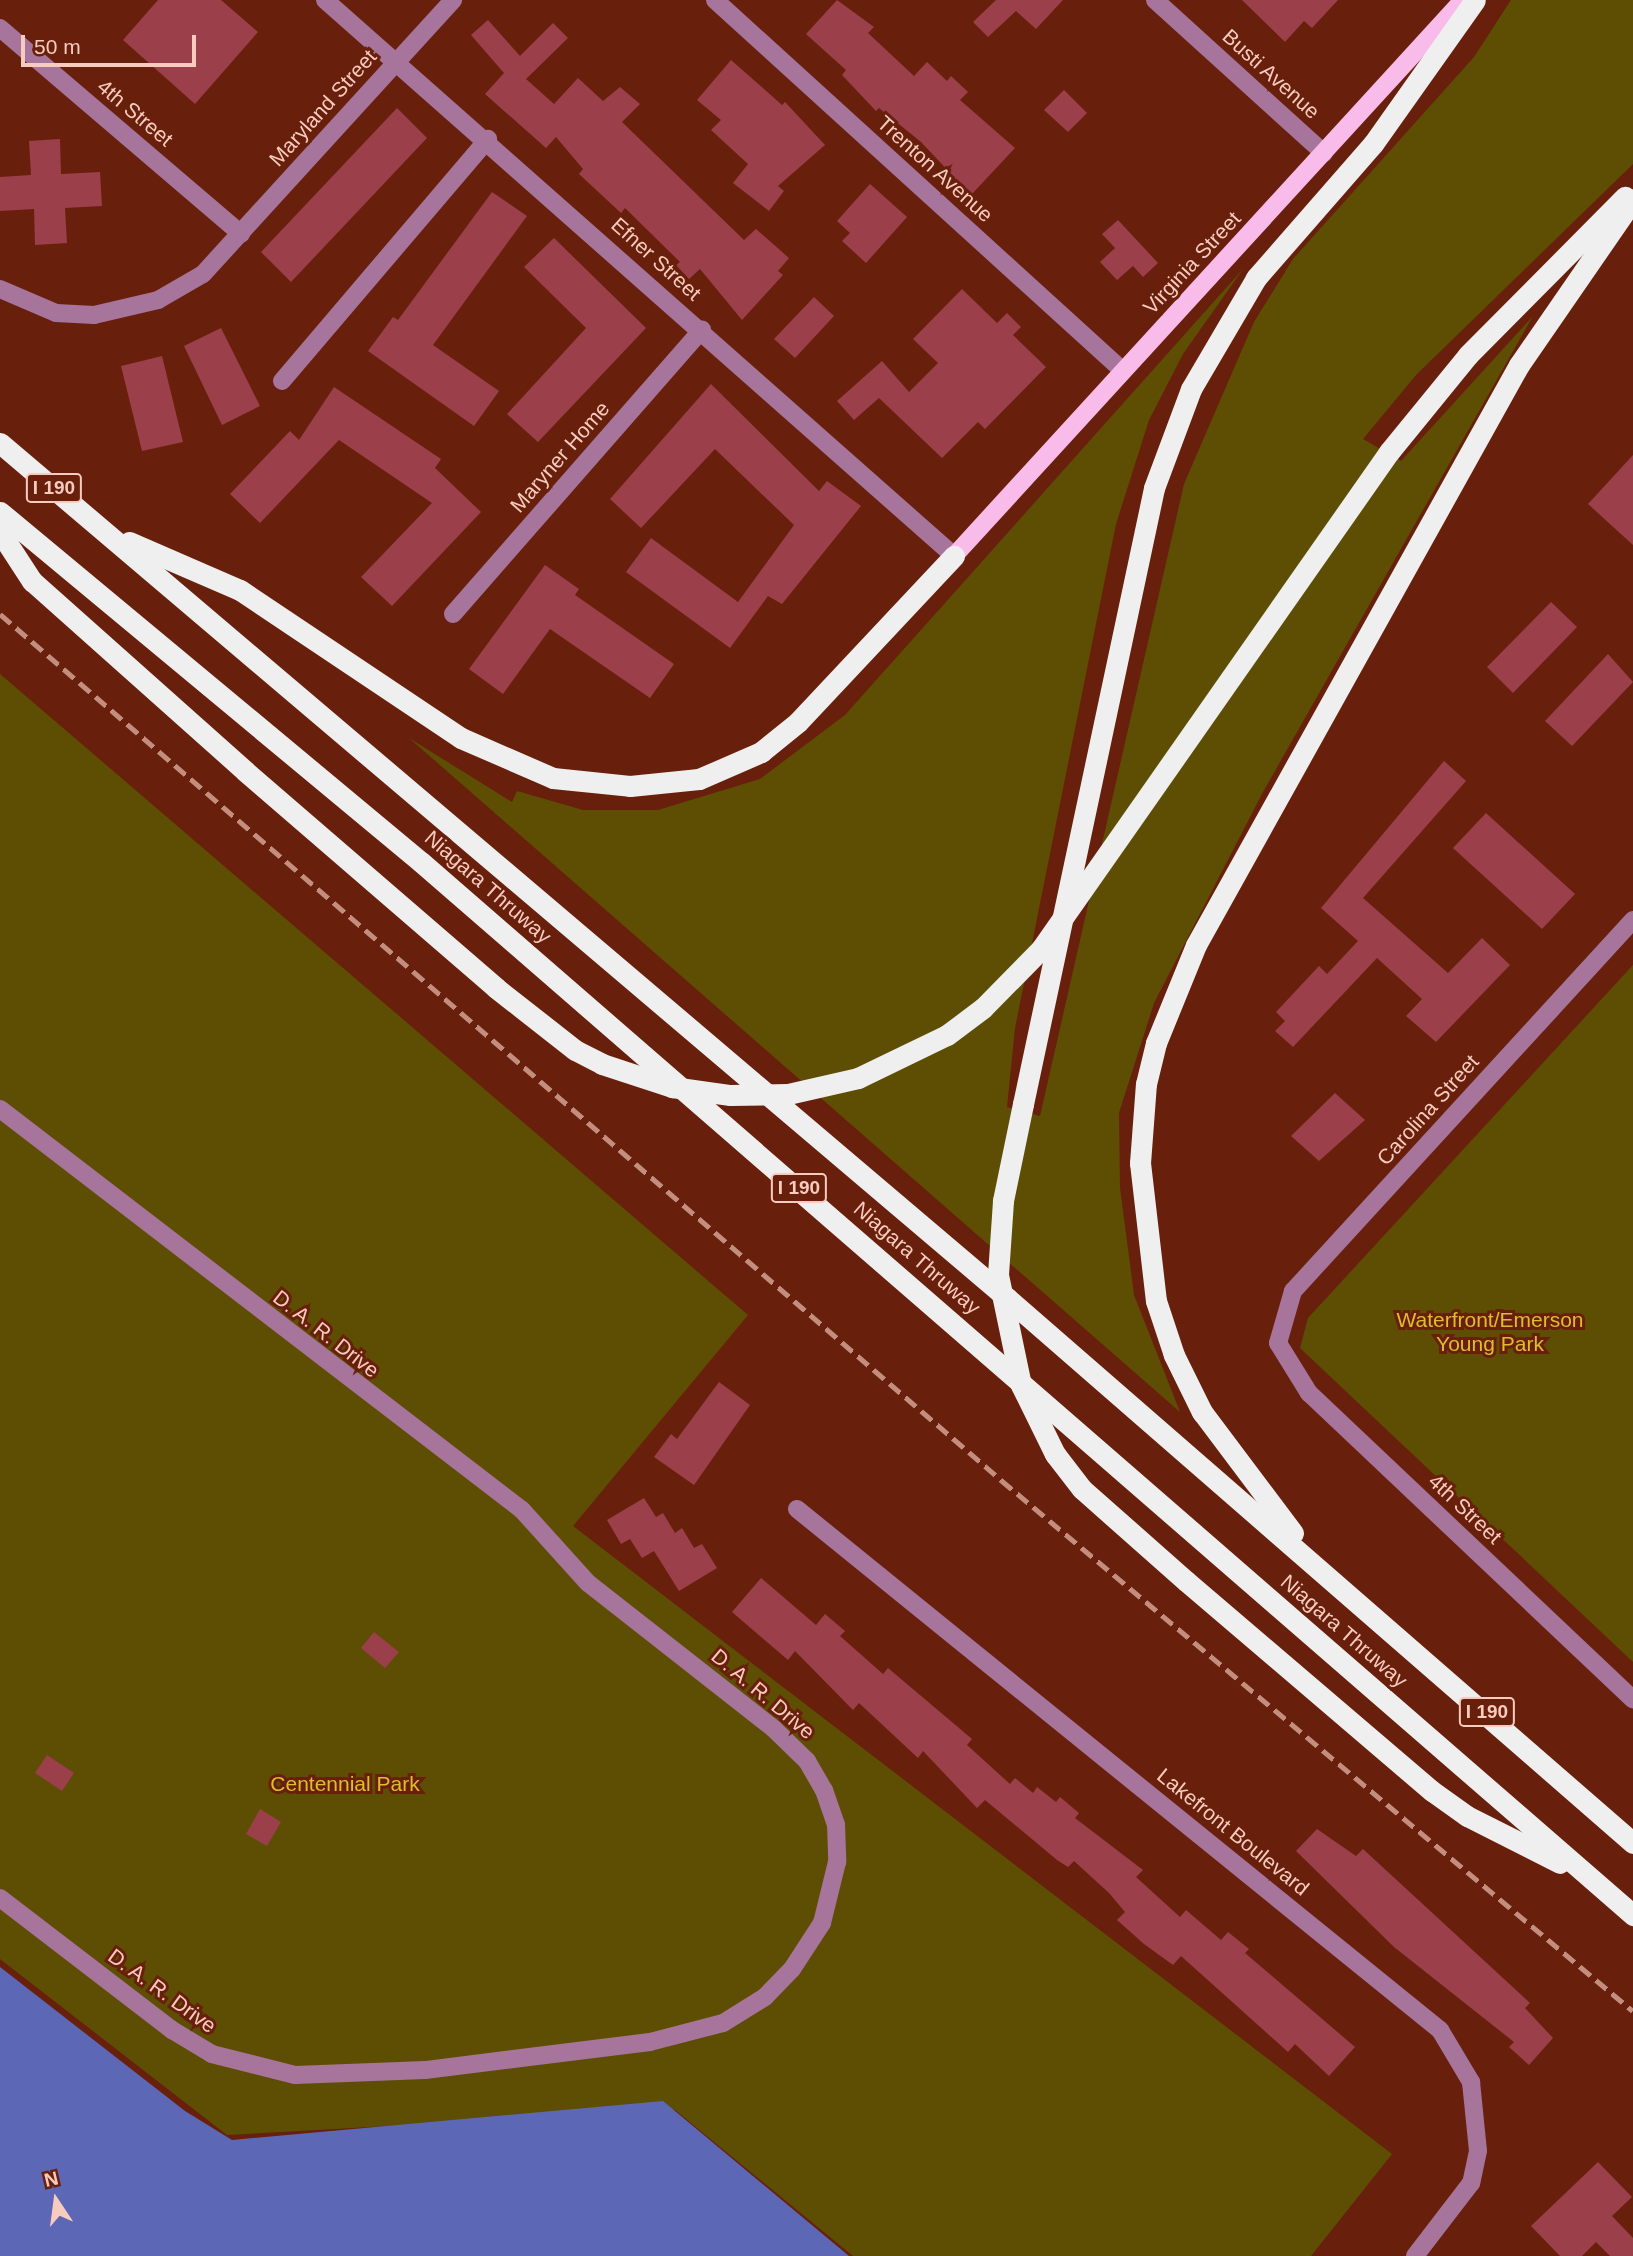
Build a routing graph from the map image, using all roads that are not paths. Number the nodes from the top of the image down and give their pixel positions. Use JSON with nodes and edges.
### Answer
{"nodes":[{"id":1,"x":325,"y":0,"type":"edge"},
{"id":2,"x":453,"y":0,"type":"edge"},
{"id":3,"x":715,"y":0,"type":"edge"},
{"id":4,"x":1155,"y":0,"type":"edge"},
{"id":5,"x":1462,"y":0,"type":"edge"},
{"id":6,"x":1475,"y":0,"type":"edge"},
{"id":7,"x":0,"y":28,"type":"edge"},
{"id":8,"x":398,"y":59,"type":"junction"},
{"id":9,"x":488,"y":139,"type":"junction"},
{"id":10,"x":1324,"y":153,"type":"junction"},
{"id":11,"x":1633,"y":189,"type":"edge"},
{"id":12,"x":1633,"y":200,"type":"edge"},
{"id":13,"x":235,"y":241,"type":"junction"},
{"id":14,"x":0,"y":289,"type":"edge"},
{"id":15,"x":702,"y":330,"type":"junction"},
{"id":16,"x":1123,"y":371,"type":"junction"},
{"id":17,"x":282,"y":381,"type":"dead end"},
{"id":18,"x":0,"y":443,"type":"edge"},
{"id":19,"x":0,"y":513,"type":"edge"},
{"id":20,"x":0,"y":532,"type":"edge"},
{"id":21,"x":108,"y":533,"type":"junction"},
{"id":22,"x":954,"y":556,"type":"junction"},
{"id":23,"x":453,"y":614,"type":"dead end"},
{"id":24,"x":1633,"y":920,"type":"edge"},
{"id":25,"x":0,"y":1109,"type":"edge"},
{"id":26,"x":1278,"y":1343,"type":"joint"},
{"id":27,"x":797,"y":1509,"type":"dead end"},
{"id":28,"x":1338,"y":1585,"type":"junction"},
{"id":29,"x":1633,"y":1699,"type":"edge"},
{"id":30,"x":1633,"y":1843,"type":"edge"},
{"id":31,"x":1587,"y":1876,"type":"junction"},
{"id":32,"x":0,"y":1898,"type":"edge"},
{"id":33,"x":1633,"y":1915,"type":"edge"},
{"id":34,"x":1415,"y":2256,"type":"edge"}],
"edges":[{"from":1,"to":8,"type":"street","name":"Efner Street"},
{"from":2,"to":8,"type":"street","name":"Maryland Street"},
{"from":3,"to":16,"type":"street","name":"Trenton Avenue"},
{"from":4,"to":10,"type":"street","name":"Busti Avenue"},
{"from":5,"to":10,"type":"main road","name":"Virginia Street"},
{"from":6,"to":31,"type":"highway","bridge":true},
{"from":7,"to":13,"type":"street","name":"4th Street"},
{"from":8,"to":9,"type":"street","name":"Efner Street"},
{"from":8,"to":13,"type":"street","name":"Maryland Street"},
{"from":9,"to":15,"type":"street","name":"Efner Street"},
{"from":9,"to":17,"type":"street"},
{"from":10,"to":16,"type":"main road","name":"Virginia Street"},
{"from":11,"to":20,"type":"highway","bridge":true},
{"from":12,"to":28,"type":"highway"},
{"from":13,"to":14,"type":"street","name":"Maryland Street"},
{"from":15,"to":22,"type":"street","name":"Efner Street"},
{"from":15,"to":23,"type":"street","name":"Maryner Home"},
{"from":16,"to":22,"type":"main road","name":"Virginia Street"},
{"from":18,"to":21,"type":"highway","name":"Niagara Thruway","number":"I 190"},
{"from":19,"to":31,"type":"highway","name":"Niagara Thruway","number":"I 190"},
{"from":21,"to":22,"type":"highway"},
{"from":21,"to":28,"type":"highway","name":"Niagara Thruway","number":"I 190"},
{"from":24,"to":26,"type":"street","name":"Carolina Street"},
{"from":25,"to":32,"type":"street","name":"D. A. R. Drive"},
{"from":26,"to":29,"type":"street","name":"4th Street"},
{"from":27,"to":34,"type":"street","name":"Lakefront Boulevard"},
{"from":28,"to":30,"type":"highway","name":"Niagara Thruway","number":"I 190"},
{"from":31,"to":33,"type":"highway","name":"Niagara Thruway","number":"I 190"}]}
